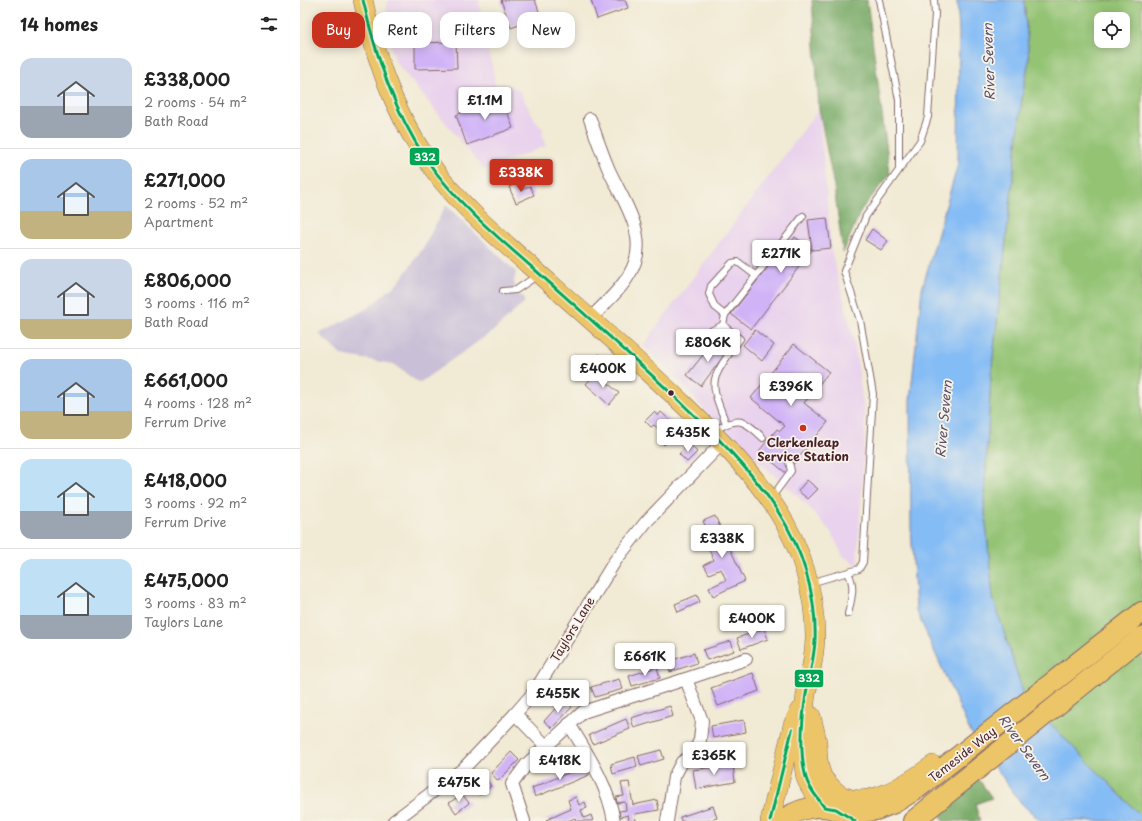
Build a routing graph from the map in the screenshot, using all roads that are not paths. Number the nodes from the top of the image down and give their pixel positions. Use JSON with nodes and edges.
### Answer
{"nodes":[{"id":1,"x":363,"y":0,"type":"edge"},
{"id":2,"x":879,"y":0,"type":"edge"},
{"id":3,"x":934,"y":0,"type":"edge"},
{"id":4,"x":590,"y":118,"type":"dead end"},
{"id":5,"x":899,"y":170,"type":"junction"},
{"id":6,"x":803,"y":216,"type":"dead end"},
{"id":7,"x":540,"y":274,"type":"junction"},
{"id":8,"x":755,"y":275,"type":"junction"},
{"id":9,"x":503,"y":291,"type":"dead end"},
{"id":10,"x":724,"y":315,"type":"junction"},
{"id":11,"x":590,"y":319,"type":"junction"},
{"id":12,"x":723,"y":325,"type":"junction"},
{"id":13,"x":704,"y":334,"type":"dead end"},
{"id":14,"x":721,"y":433,"type":"junction"},
{"id":15,"x":763,"y":438,"type":"dead end"},
{"id":16,"x":789,"y":462,"type":"dead end"},
{"id":17,"x":770,"y":499,"type":"junction"},
{"id":18,"x":848,"y":573,"type":"junction"},
{"id":19,"x":809,"y":583,"type":"junction"},
{"id":20,"x":1142,"y":612,"type":"edge"},
{"id":21,"x":848,"y":614,"type":"dead end"},
{"id":22,"x":1142,"y":637,"type":"edge"},
{"id":23,"x":746,"y":659,"type":"dead end"},
{"id":24,"x":686,"y":679,"type":"junction"},
{"id":25,"x":806,"y":698,"type":"junction"},
{"id":26,"x":515,"y":714,"type":"junction"},
{"id":27,"x":569,"y":724,"type":"junction"},
{"id":28,"x":546,"y":746,"type":"junction"},
{"id":29,"x":937,"y":768,"type":"junction"},
{"id":30,"x":824,"y":807,"type":"junction"},
{"id":31,"x":850,"y":818,"type":"edge"},
{"id":32,"x":916,"y":819,"type":"edge"},
{"id":33,"x":394,"y":821,"type":"edge"},
{"id":34,"x":524,"y":821,"type":"edge"},
{"id":35,"x":614,"y":821,"type":"edge"},
{"id":36,"x":667,"y":821,"type":"edge"},
{"id":37,"x":770,"y":821,"type":"edge"},
{"id":38,"x":783,"y":821,"type":"edge"}],
"edges":[{"from":1,"to":7,"type":"main road"},
{"from":2,"to":5,"type":"lane"},
{"from":3,"to":5,"type":"lane"},
{"from":4,"to":11,"type":"street"},
{"from":5,"to":18,"type":"lane"},
{"from":6,"to":8,"type":"lane"},
{"from":7,"to":9,"type":"lane"},
{"from":7,"to":11,"type":"main road"},
{"from":8,"to":10,"type":"lane"},
{"from":8,"to":10,"type":"lane"},
{"from":10,"to":12,"type":"lane"},
{"from":11,"to":14,"type":"main road"},
{"from":12,"to":13,"type":"lane"},
{"from":12,"to":14,"type":"lane"},
{"from":14,"to":15,"type":"lane"},
{"from":14,"to":17,"type":"main road"},
{"from":14,"to":26,"type":"street","name":"Taylors Lane"},
{"from":16,"to":17,"type":"lane"},
{"from":17,"to":19,"type":"main road"},
{"from":18,"to":19,"type":"lane"},
{"from":18,"to":21,"type":"lane"},
{"from":19,"to":25,"type":"main road"},
{"from":20,"to":29,"type":"highway","name":"Temeside Way"},
{"from":22,"to":32,"type":"highway","name":"Temeside Way"},
{"from":23,"to":24,"type":"street"},
{"from":24,"to":27,"type":"street"},
{"from":24,"to":36,"type":"street"},
{"from":25,"to":29,"type":"main road"},
{"from":25,"to":30,"type":"main road"},
{"from":25,"to":37,"type":"main road"},
{"from":26,"to":28,"type":"street"},
{"from":26,"to":33,"type":"street","name":"Taylors Lane"},
{"from":27,"to":28,"type":"street"},
{"from":27,"to":35,"type":"street"},
{"from":28,"to":34,"type":"street"},
{"from":29,"to":31,"type":"highway","name":"Temeside Way"},
{"from":30,"to":31,"type":"highway"},
{"from":30,"to":38,"type":"highway"}]}
